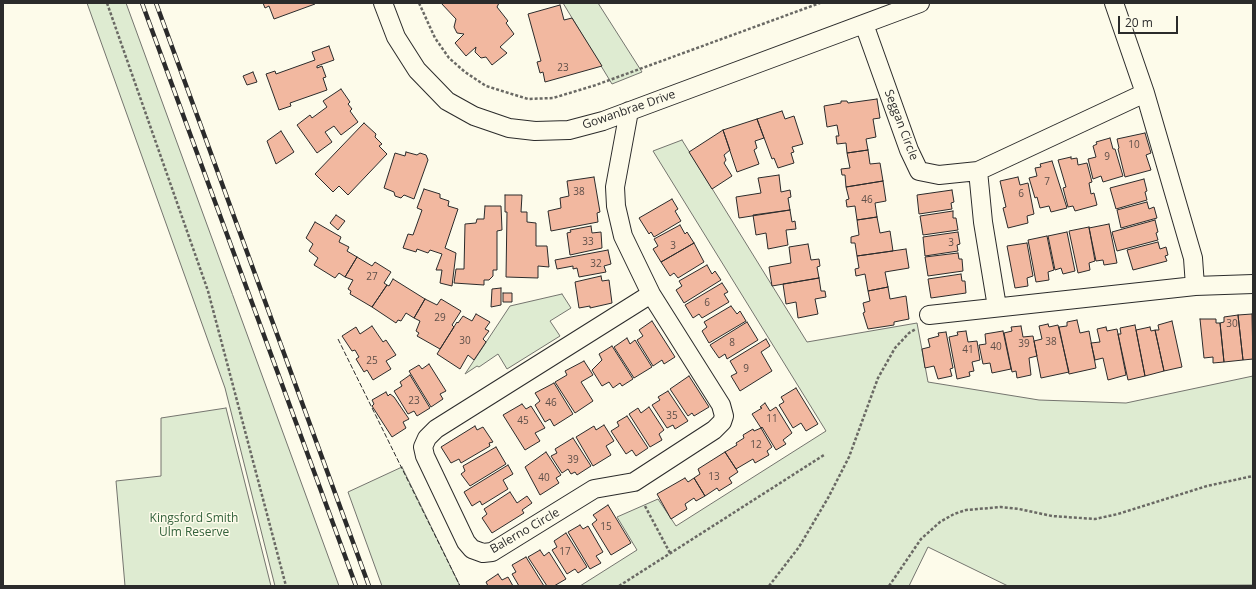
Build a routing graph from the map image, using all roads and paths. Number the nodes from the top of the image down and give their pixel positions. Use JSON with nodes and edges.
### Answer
{"nodes":[{"id":1,"x":107,"y":3,"type":"edge"},
{"id":2,"x":383,"y":3,"type":"edge"},
{"id":3,"x":419,"y":3,"type":"edge"},
{"id":4,"x":820,"y":3,"type":"edge"},
{"id":5,"x":920,"y":3,"type":"edge"},
{"id":6,"x":1114,"y":3,"type":"edge"},
{"id":7,"x":864,"y":24,"type":"junction"},
{"id":8,"x":1145,"y":93,"type":"junction"},
{"id":9,"x":629,"y":111,"type":"junction"},
{"id":10,"x":978,"y":171,"type":"junction"},
{"id":11,"x":1253,"y":284,"type":"edge"},
{"id":12,"x":1195,"y":286,"type":"junction"},
{"id":13,"x":651,"y":294,"type":"junction"},
{"id":14,"x":997,"y":307,"type":"junction"},
{"id":15,"x":929,"y":315,"type":"joint"},
{"id":16,"x":824,"y":455,"type":"dead end"},
{"id":17,"x":1253,"y":476,"type":"edge"},
{"id":18,"x":645,"y":506,"type":"dead end"},
{"id":19,"x":670,"y":553,"type":"junction"},
{"id":20,"x":286,"y":586,"type":"edge"},
{"id":21,"x":619,"y":586,"type":"edge"},
{"id":22,"x":769,"y":586,"type":"edge"},
{"id":23,"x":889,"y":586,"type":"edge"}],
"edges":[{"from":1,"to":20,"type":"path"},
{"from":2,"to":9,"type":"street","name":"Gowanbrae Drive"},
{"from":3,"to":4,"type":"path"},
{"from":5,"to":7,"type":"street","name":"Gowanbrae Drive"},
{"from":6,"to":8,"type":"street"},
{"from":7,"to":9,"type":"street","name":"Gowanbrae Drive"},
{"from":7,"to":10,"type":"street","name":"Seggan Circle"},
{"from":8,"to":10,"type":"street","name":"Seggan Circle"},
{"from":8,"to":12,"type":"street"},
{"from":9,"to":13,"type":"street","name":"Balerno Circle"},
{"from":10,"to":14,"type":"street"},
{"from":11,"to":12,"type":"street"},
{"from":12,"to":14,"type":"street"},
{"from":13,"to":13,"type":"street","name":"Balerno Circle"},
{"from":14,"to":15,"type":"street"},
{"from":15,"to":22,"type":"path"},
{"from":16,"to":19,"type":"path"},
{"from":17,"to":23,"type":"path"},
{"from":18,"to":19,"type":"path"},
{"from":19,"to":21,"type":"path"}]}
